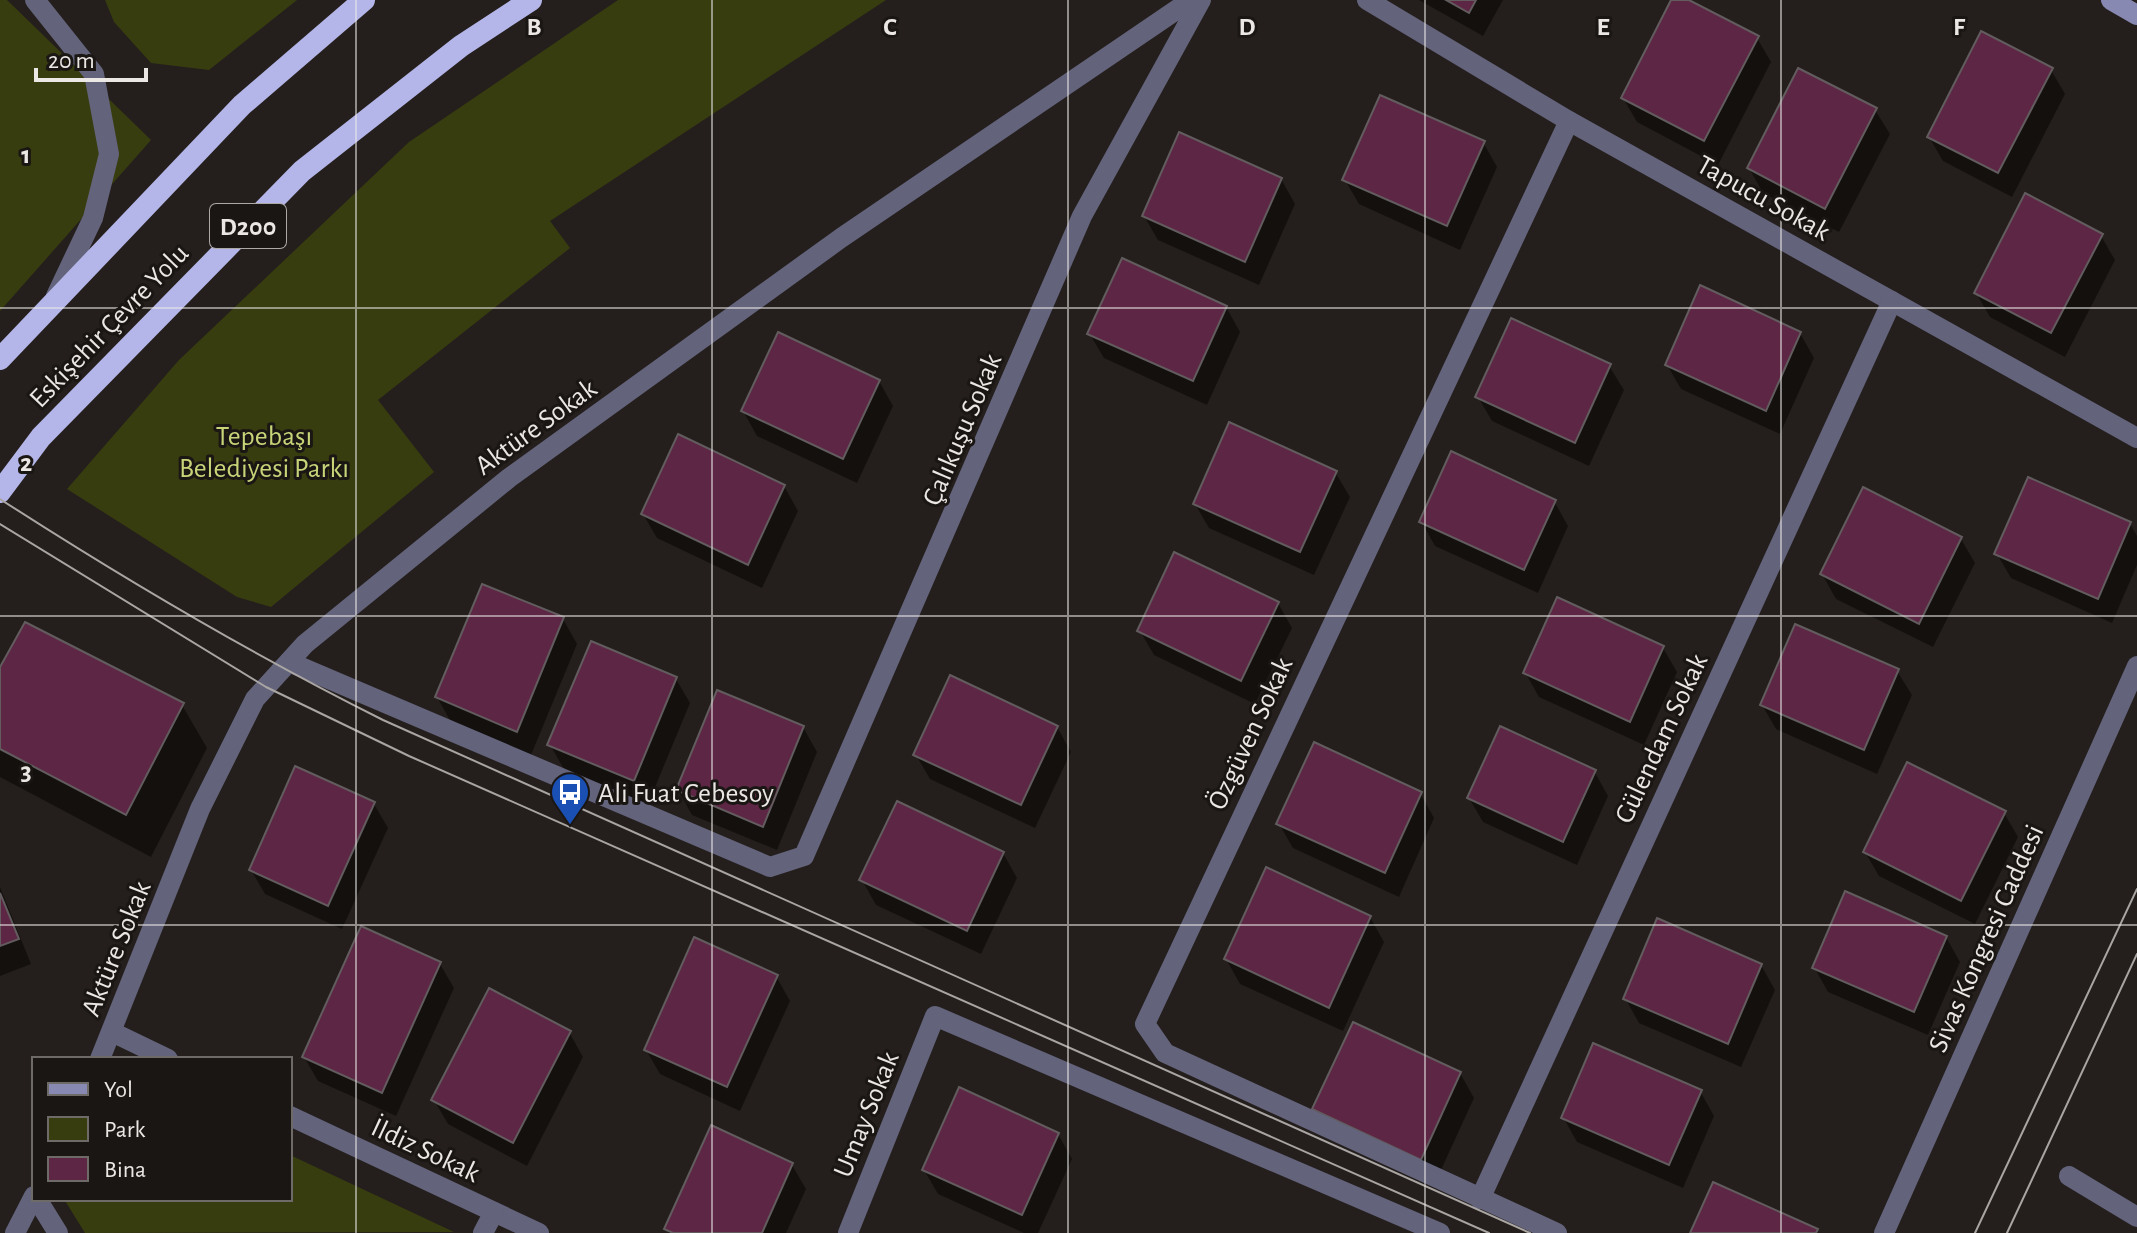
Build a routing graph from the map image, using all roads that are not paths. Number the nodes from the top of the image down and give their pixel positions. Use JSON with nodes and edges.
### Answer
{"nodes":[{"id":1,"x":35,"y":0,"type":"edge"},
{"id":2,"x":364,"y":0,"type":"edge"},
{"id":3,"x":531,"y":0,"type":"edge"},
{"id":4,"x":1191,"y":0,"type":"edge"},
{"id":5,"x":1201,"y":0,"type":"edge"},
{"id":6,"x":1367,"y":0,"type":"edge"},
{"id":7,"x":2111,"y":0,"type":"edge"},
{"id":8,"x":2137,"y":15,"type":"edge"},
{"id":9,"x":1569,"y":121,"type":"junction"},
{"id":10,"x":1892,"y":301,"type":"junction"},
{"id":11,"x":54,"y":302,"type":"junction"},
{"id":12,"x":0,"y":359,"type":"edge"},
{"id":13,"x":2137,"y":438,"type":"edge"},
{"id":14,"x":0,"y":492,"type":"edge"},
{"id":15,"x":289,"y":662,"type":"junction"},
{"id":16,"x":2137,"y":666,"type":"edge"},
{"id":17,"x":112,"y":1032,"type":"junction"},
{"id":18,"x":101,"y":1057,"type":"edge"},
{"id":19,"x":164,"y":1057,"type":"edge"},
{"id":20,"x":292,"y":1117,"type":"edge"},
{"id":21,"x":2069,"y":1176,"type":"dead end"},
{"id":22,"x":1480,"y":1199,"type":"junction"},
{"id":23,"x":34,"y":1201,"type":"edge"},
{"id":24,"x":38,"y":1201,"type":"edge"},
{"id":25,"x":494,"y":1212,"type":"junction"},
{"id":26,"x":2137,"y":1217,"type":"edge"},
{"id":27,"x":15,"y":1233,"type":"edge"},
{"id":28,"x":58,"y":1233,"type":"edge"},
{"id":29,"x":483,"y":1233,"type":"edge"},
{"id":30,"x":539,"y":1233,"type":"edge"},
{"id":31,"x":848,"y":1233,"type":"edge"},
{"id":32,"x":1440,"y":1233,"type":"edge"},
{"id":33,"x":1557,"y":1233,"type":"edge"},
{"id":34,"x":1884,"y":1233,"type":"edge"}],
"edges":[{"from":1,"to":11,"type":"street"},
{"from":2,"to":11,"type":"highway","name":"Eskişehir Çevre Yolu"},
{"from":3,"to":14,"type":"highway","name":"Eskişehir Çevre Yolu","number":"D200"},
{"from":4,"to":15,"type":"street","name":"Aktüre Sokak"},
{"from":5,"to":15,"type":"street","name":"Çalıkuşu Sokak"},
{"from":6,"to":9,"type":"street","name":"Tapucu Sokak"},
{"from":7,"to":8,"type":"main road"},
{"from":9,"to":10,"type":"street","name":"Tapucu Sokak"},
{"from":9,"to":22,"type":"street","name":"Özgüven Sokak"},
{"from":10,"to":13,"type":"street","name":"Tapucu Sokak"},
{"from":10,"to":22,"type":"street","name":"Gülendam Sokak"},
{"from":11,"to":12,"type":"highway","name":"Eskişehir Çevre Yolu"},
{"from":15,"to":17,"type":"street","name":"Aktüre Sokak"},
{"from":16,"to":34,"type":"street","name":"Sivas Kongresi Caddesi"},
{"from":17,"to":18,"type":"street","name":"Aktüre Sokak"},
{"from":17,"to":19,"type":"street"},
{"from":20,"to":25,"type":"street","name":"İldiz Sokak"},
{"from":21,"to":26,"type":"street"},
{"from":22,"to":33,"type":"street"},
{"from":23,"to":27,"type":"street"},
{"from":24,"to":28,"type":"street"},
{"from":25,"to":29,"type":"street"},
{"from":25,"to":30,"type":"street","name":"İldiz Sokak"},
{"from":31,"to":32,"type":"street","name":"Umay Sokak"}]}
